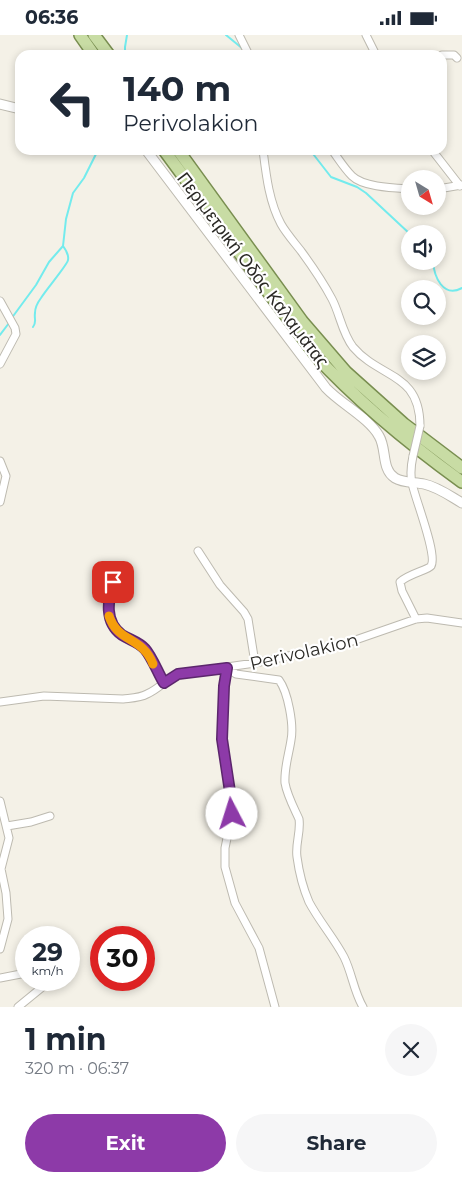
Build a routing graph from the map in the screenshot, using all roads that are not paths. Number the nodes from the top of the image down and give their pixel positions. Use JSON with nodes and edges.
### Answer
{"nodes":[{"id":1,"x":80,"y":35,"type":"edge"},
{"id":2,"x":94,"y":35,"type":"edge"},
{"id":3,"x":238,"y":35,"type":"edge"},
{"id":4,"x":366,"y":35,"type":"edge"},
{"id":5,"x":90,"y":50,"type":"edge"},
{"id":6,"x":105,"y":50,"type":"edge"},
{"id":7,"x":246,"y":50,"type":"edge"},
{"id":8,"x":374,"y":50,"type":"edge"},
{"id":9,"x":447,"y":55,"type":"edge"},
{"id":10,"x":457,"y":58,"type":"dead end"},
{"id":11,"x":0,"y":104,"type":"edge"},
{"id":12,"x":15,"y":108,"type":"edge"},
{"id":13,"x":150,"y":155,"type":"edge"},
{"id":14,"x":168,"y":155,"type":"edge"},
{"id":15,"x":182,"y":155,"type":"edge"},
{"id":16,"x":264,"y":155,"type":"edge"},
{"id":17,"x":336,"y":155,"type":"edge"},
{"id":18,"x":436,"y":155,"type":"edge"},
{"id":19,"x":461,"y":185,"type":"edge"},
{"id":20,"x":401,"y":188,"type":"edge"},
{"id":21,"x":446,"y":188,"type":"edge"},
{"id":22,"x":0,"y":301,"type":"edge"},
{"id":23,"x":0,"y":364,"type":"edge"},
{"id":24,"x":0,"y":461,"type":"edge"},
{"id":25,"x":462,"y":468,"type":"edge"},
{"id":26,"x":411,"y":482,"type":"junction"},
{"id":27,"x":462,"y":482,"type":"edge"},
{"id":28,"x":0,"y":502,"type":"edge"},
{"id":29,"x":462,"y":503,"type":"edge"},
{"id":30,"x":198,"y":551,"type":"dead end"},
{"id":31,"x":119,"y":567,"type":"dead end"},
{"id":32,"x":416,"y":619,"type":"junction"},
{"id":33,"x":462,"y":623,"type":"edge"},
{"id":34,"x":255,"y":663,"type":"junction"},
{"id":35,"x":227,"y":668,"type":"junction"},
{"id":36,"x":164,"y":683,"type":"junction"},
{"id":37,"x":0,"y":702,"type":"edge"},
{"id":38,"x":0,"y":801,"type":"edge"},
{"id":39,"x":50,"y":816,"type":"dead end"},
{"id":40,"x":7,"y":826,"type":"junction"},
{"id":41,"x":0,"y":949,"type":"edge"},
{"id":42,"x":15,"y":975,"type":"edge"},
{"id":43,"x":0,"y":977,"type":"edge"},
{"id":44,"x":38,"y":991,"type":"edge"},
{"id":45,"x":18,"y":1007,"type":"edge"},
{"id":46,"x":275,"y":1007,"type":"edge"},
{"id":47,"x":364,"y":1007,"type":"edge"}],
"edges":[{"from":1,"to":5,"type":"main road"},
{"from":2,"to":6,"type":"main road"},
{"from":3,"to":7,"type":"street"},
{"from":4,"to":8,"type":"street"},
{"from":9,"to":10,"type":"street"},
{"from":11,"to":12,"type":"street"},
{"from":13,"to":26,"type":"street"},
{"from":14,"to":27,"type":"main road","name":"Περιμετρική Οδός Καλαμάτας"},
{"from":15,"to":25,"type":"main road","name":"Περιμετρική Οδός Καλαμάτας"},
{"from":16,"to":26,"type":"street","bridge":true},
{"from":17,"to":20,"type":"street"},
{"from":18,"to":19,"type":"street"},
{"from":19,"to":21,"type":"street"},
{"from":22,"to":23,"type":"street"},
{"from":24,"to":28,"type":"street"},
{"from":26,"to":29,"type":"street"},
{"from":26,"to":32,"type":"street"},
{"from":30,"to":34,"type":"street"},
{"from":31,"to":36,"type":"street"},
{"from":32,"to":33,"type":"street","name":"Perivolakion"},
{"from":32,"to":34,"type":"street","name":"Perivolakion"},
{"from":34,"to":35,"type":"street","name":"Perivolakion"},
{"from":35,"to":36,"type":"street","name":"Perivolakion"},
{"from":35,"to":46,"type":"street"},
{"from":35,"to":47,"type":"street"},
{"from":36,"to":37,"type":"street","name":"Perivolakion"},
{"from":38,"to":40,"type":"street"},
{"from":39,"to":40,"type":"street"},
{"from":40,"to":41,"type":"street"},
{"from":42,"to":43,"type":"street"},
{"from":44,"to":45,"type":"street"}]}
